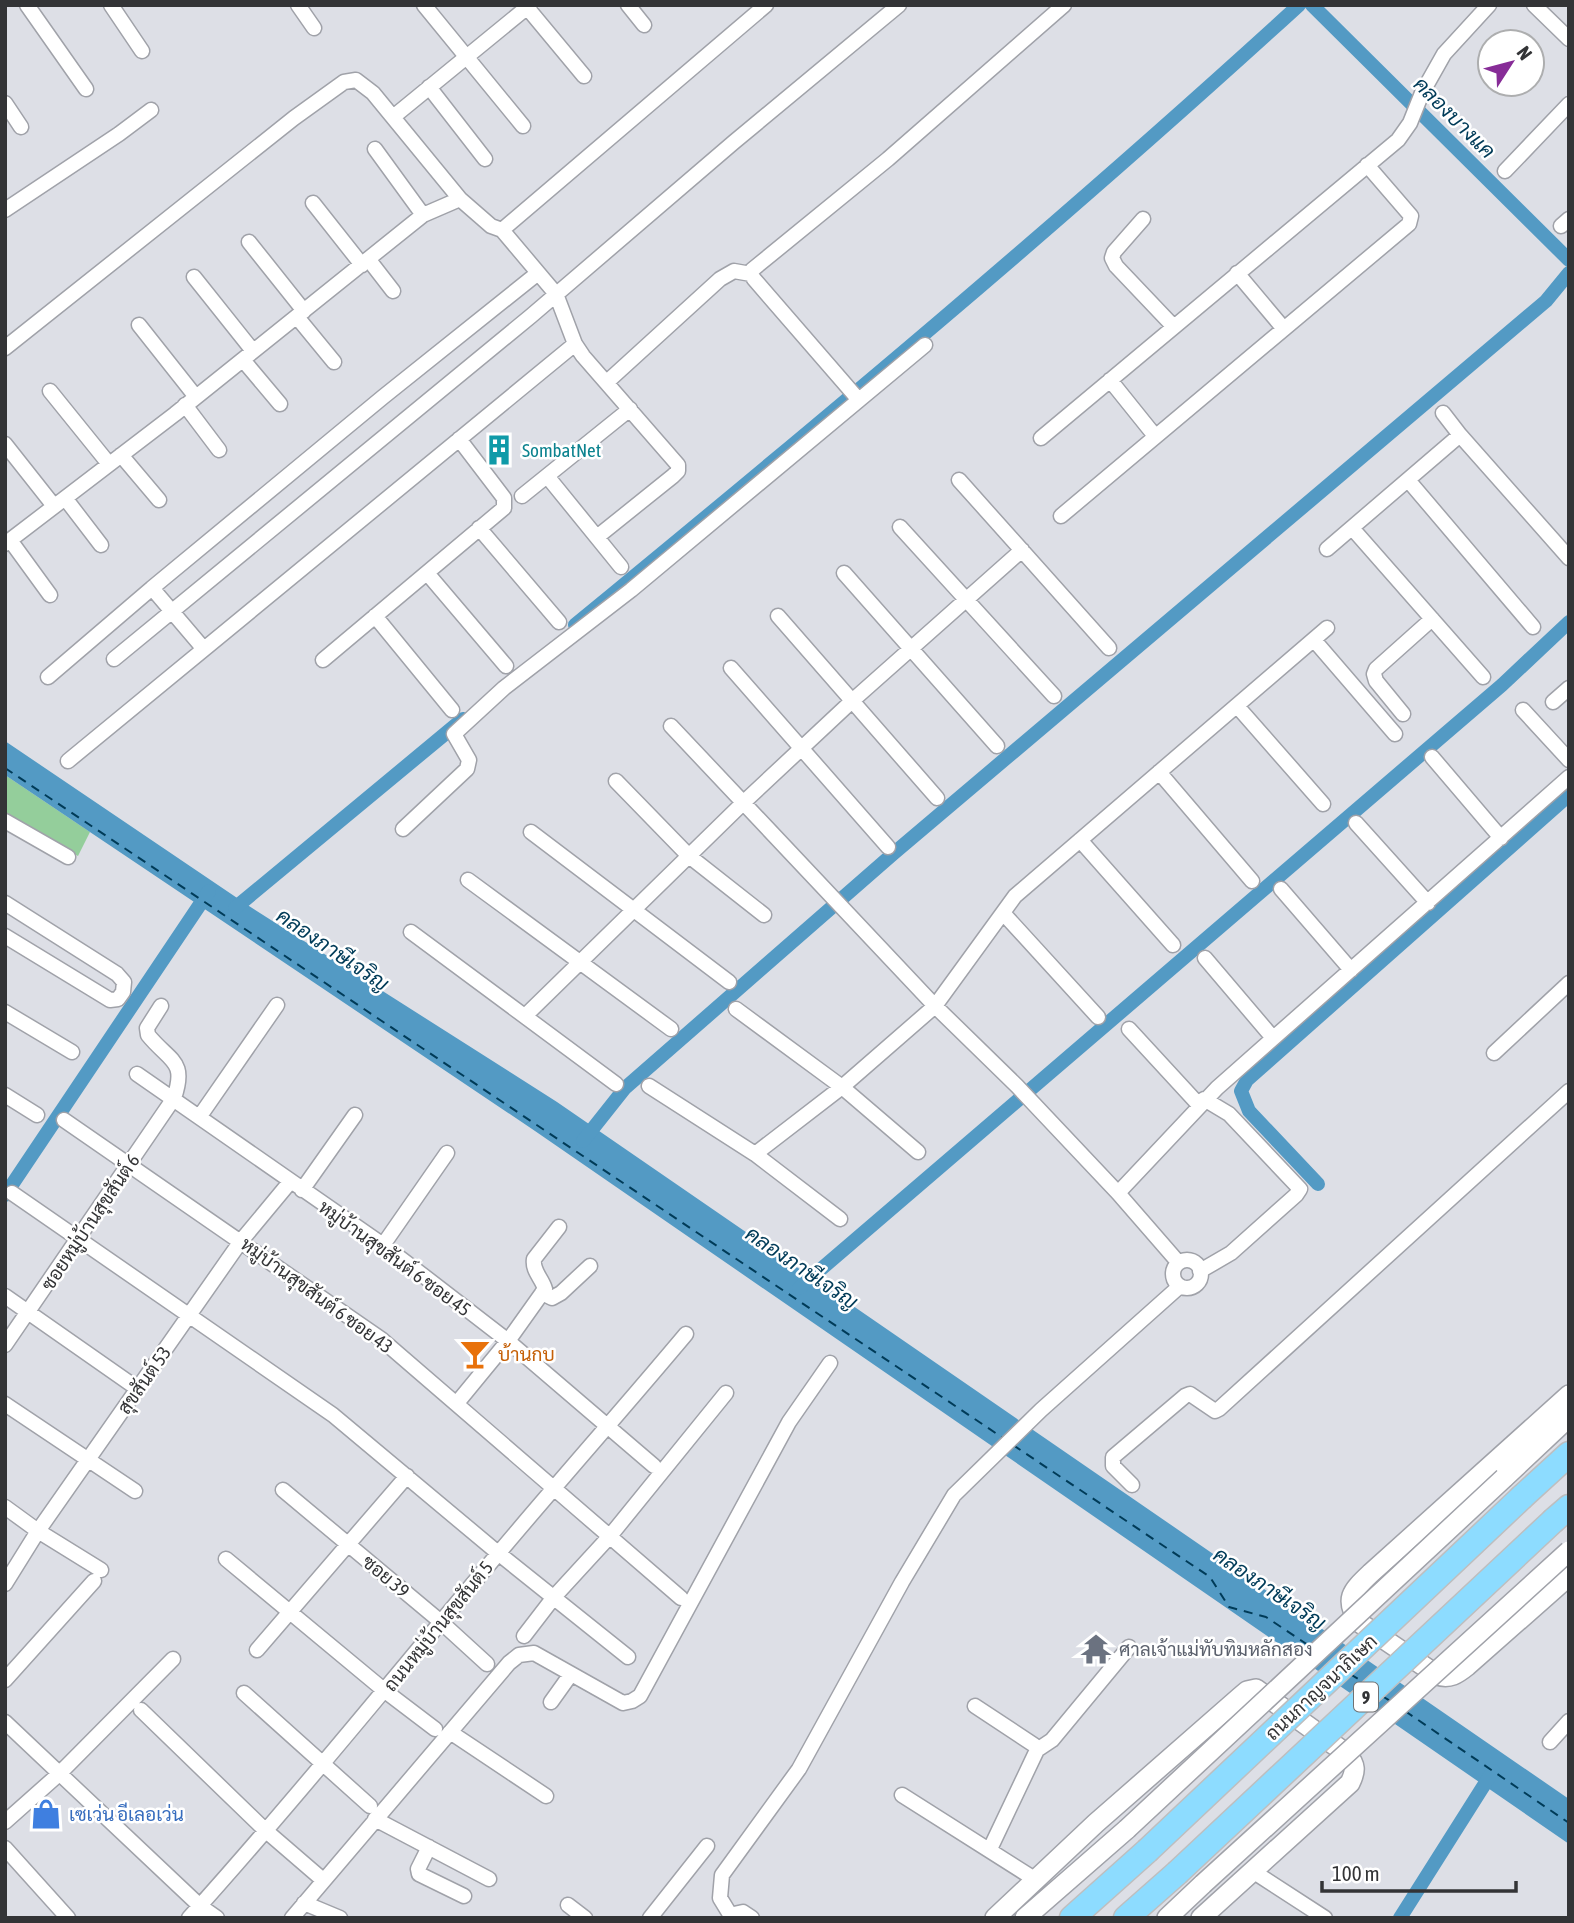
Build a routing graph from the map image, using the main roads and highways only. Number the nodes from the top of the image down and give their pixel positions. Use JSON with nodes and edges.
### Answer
{"nodes":[{"id":1,"x":1569,"y":1395,"type":"edge"},
{"id":2,"x":1569,"y":1417,"type":"edge"},
{"id":3,"x":1569,"y":1454,"type":"edge"},
{"id":4,"x":1561,"y":1514,"type":"edge"},
{"id":5,"x":1569,"y":1551,"type":"edge"},
{"id":6,"x":1569,"y":1576,"type":"edge"},
{"id":7,"x":995,"y":1918,"type":"edge"},
{"id":8,"x":1025,"y":1918,"type":"edge"},
{"id":9,"x":1072,"y":1918,"type":"edge"},
{"id":10,"x":1126,"y":1918,"type":"edge"},
{"id":11,"x":1167,"y":1918,"type":"edge"},
{"id":12,"x":1200,"y":1918,"type":"edge"}],
"edges":[{"from":1,"to":6,"type":"main road"},
{"from":2,"to":8,"type":"main road","bridge":true},
{"from":3,"to":9,"type":"highway","name":"ถนนกาญจนาภิเษก","number":"9","bridge":true},
{"from":4,"to":10,"type":"highway","name":"ถนนกาญจนาภิเษก","number":"9","bridge":true},
{"from":5,"to":11,"type":"main road","bridge":true},
{"from":7,"to":12,"type":"main road"}]}
